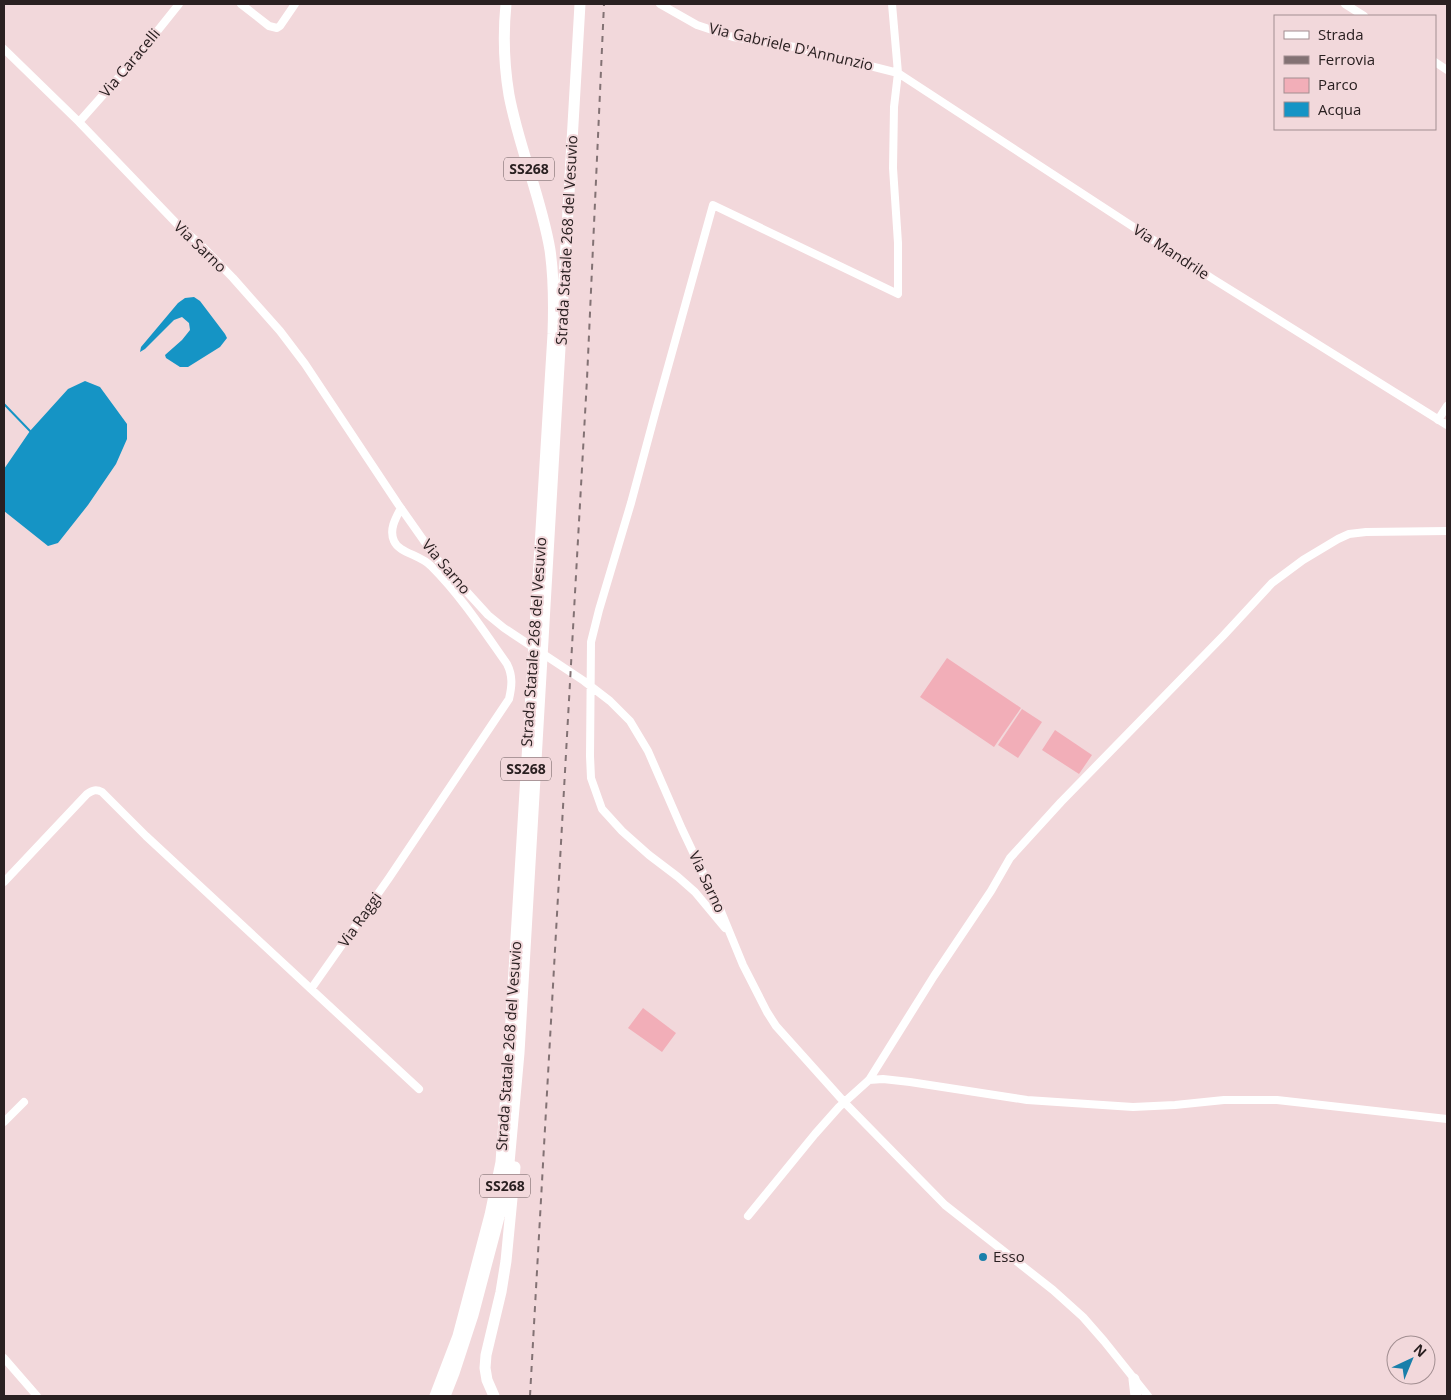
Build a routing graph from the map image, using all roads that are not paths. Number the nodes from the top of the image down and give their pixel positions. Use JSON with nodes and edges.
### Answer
{"nodes":[{"id":1,"x":179,"y":4,"type":"edge"},
{"id":2,"x":241,"y":4,"type":"edge"},
{"id":3,"x":295,"y":4,"type":"edge"},
{"id":4,"x":506,"y":4,"type":"edge"},
{"id":5,"x":580,"y":4,"type":"edge"},
{"id":6,"x":660,"y":4,"type":"edge"},
{"id":7,"x":892,"y":4,"type":"edge"},
{"id":8,"x":1345,"y":4,"type":"edge"},
{"id":9,"x":1362,"y":15,"type":"edge"},
{"id":10,"x":4,"y":49,"type":"edge"},
{"id":11,"x":1436,"y":63,"type":"edge"},
{"id":12,"x":1447,"y":70,"type":"edge"},
{"id":13,"x":898,"y":73,"type":"junction"},
{"id":14,"x":79,"y":122,"type":"junction"},
{"id":15,"x":1447,"y":406,"type":"edge"},
{"id":16,"x":1438,"y":420,"type":"junction"},
{"id":17,"x":1447,"y":425,"type":"edge"},
{"id":18,"x":401,"y":508,"type":"junction"},
{"id":19,"x":1447,"y":531,"type":"edge"},
{"id":20,"x":4,"y":882,"type":"edge"},
{"id":21,"x":730,"y":933,"type":"junction"},
{"id":22,"x":311,"y":989,"type":"junction"},
{"id":23,"x":519,"y":1053,"type":"junction"},
{"id":24,"x":869,"y":1080,"type":"junction"},
{"id":25,"x":419,"y":1089,"type":"dead end"},
{"id":26,"x":24,"y":1102,"type":"dead end"},
{"id":27,"x":845,"y":1103,"type":"junction"},
{"id":28,"x":1447,"y":1119,"type":"edge"},
{"id":29,"x":4,"y":1122,"type":"edge"},
{"id":30,"x":748,"y":1216,"type":"dead end"},
{"id":31,"x":4,"y":1358,"type":"edge"},
{"id":32,"x":1134,"y":1379,"type":"junction"},
{"id":33,"x":38,"y":1396,"type":"edge"},
{"id":34,"x":435,"y":1396,"type":"edge"},
{"id":35,"x":444,"y":1396,"type":"edge"},
{"id":36,"x":494,"y":1396,"type":"edge"},
{"id":37,"x":1136,"y":1396,"type":"edge"},
{"id":38,"x":1148,"y":1396,"type":"edge"}],
"edges":[{"from":1,"to":14,"type":"street","name":"Via Caracelli"},
{"from":2,"to":3,"type":"street"},
{"from":4,"to":34,"type":"highway","name":"Strada Statale 268 del Vesuvio","number":"SS268"},
{"from":5,"to":23,"type":"highway","name":"Strada Statale 268 del Vesuvio","number":"SS268"},
{"from":6,"to":13,"type":"street","name":"Via Gabriele D'Annunzio"},
{"from":7,"to":13,"type":"street"},
{"from":8,"to":9,"type":"street"},
{"from":10,"to":14,"type":"street","name":"Via Sarno"},
{"from":11,"to":12,"type":"street"},
{"from":13,"to":16,"type":"street","name":"Via Mandrile"},
{"from":13,"to":21,"type":"street"},
{"from":14,"to":18,"type":"street","name":"Via Sarno"},
{"from":15,"to":16,"type":"street"},
{"from":16,"to":17,"type":"street","name":"Via Mandrile"},
{"from":18,"to":21,"type":"street","name":"Via Sarno"},
{"from":18,"to":22,"type":"street","name":"Via Raggi"},
{"from":19,"to":24,"type":"street"},
{"from":20,"to":22,"type":"street"},
{"from":21,"to":27,"type":"street","name":"Via Sarno"},
{"from":22,"to":25,"type":"street"},
{"from":23,"to":35,"type":"highway","name":"Strada Statale 268 del Vesuvio","number":"SS268"},
{"from":23,"to":36,"type":"highway"},
{"from":24,"to":27,"type":"street"},
{"from":24,"to":28,"type":"street"},
{"from":26,"to":29,"type":"street"},
{"from":27,"to":30,"type":"street"},
{"from":27,"to":32,"type":"street","name":"Via Sarno"},
{"from":31,"to":33,"type":"street"},
{"from":32,"to":37,"type":"highway"},
{"from":32,"to":38,"type":"street","name":"Via Sarno"}]}
